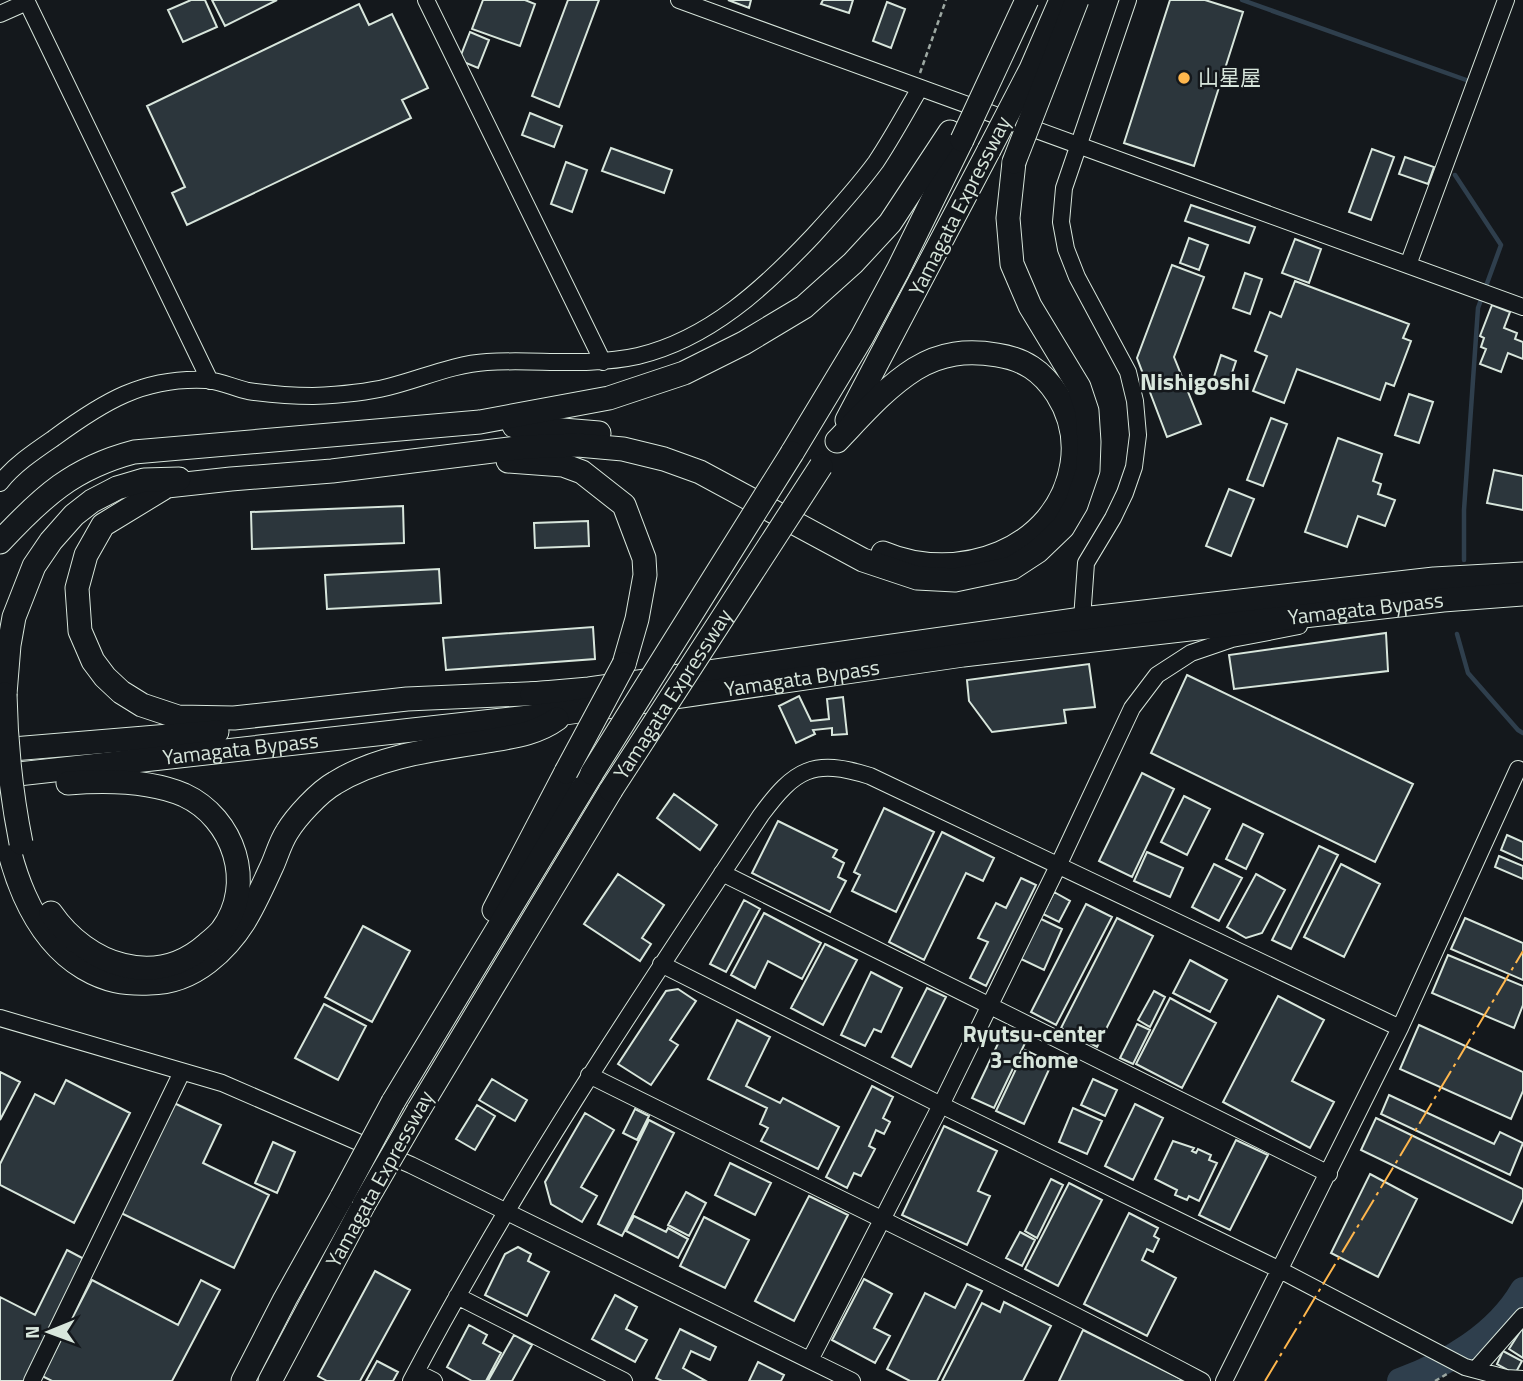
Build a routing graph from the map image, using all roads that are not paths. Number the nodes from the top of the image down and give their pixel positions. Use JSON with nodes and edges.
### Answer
{"nodes":[{"id":1,"x":426,"y":0,"type":"edge"},
{"id":2,"x":679,"y":0,"type":"edge"},
{"id":3,"x":1027,"y":0,"type":"edge"},
{"id":4,"x":1061,"y":0,"type":"edge"},
{"id":5,"x":1077,"y":0,"type":"edge"},
{"id":6,"x":1128,"y":0,"type":"edge"},
{"id":7,"x":1506,"y":0,"type":"edge"},
{"id":8,"x":26,"y":1,"type":"edge"},
{"id":9,"x":0,"y":14,"type":"edge"},
{"id":10,"x":918,"y":87,"type":"junction"},
{"id":11,"x":956,"y":136,"type":"junction"},
{"id":12,"x":1079,"y":147,"type":"junction"},
{"id":13,"x":1408,"y":265,"type":"junction"},
{"id":14,"x":1523,"y":307,"type":"edge"},
{"id":15,"x":603,"y":362,"type":"junction"},
{"id":16,"x":210,"y":381,"type":"junction"},
{"id":17,"x":480,"y":422,"type":"junction"},
{"id":18,"x":837,"y":441,"type":"junction"},
{"id":19,"x":211,"y":446,"type":"junction"},
{"id":20,"x":444,"y":457,"type":"junction"},
{"id":21,"x":231,"y":479,"type":"junction"},
{"id":22,"x":0,"y":483,"type":"edge"},
{"id":23,"x":0,"y":542,"type":"edge"},
{"id":24,"x":1523,"y":574,"type":"edge"},
{"id":25,"x":1523,"y":594,"type":"edge"},
{"id":26,"x":1443,"y":600,"type":"junction"},
{"id":27,"x":0,"y":617,"type":"edge"},
{"id":28,"x":1082,"y":619,"type":"junction"},
{"id":29,"x":547,"y":693,"type":"junction"},
{"id":30,"x":565,"y":713,"type":"junction"},
{"id":31,"x":0,"y":750,"type":"edge"},
{"id":32,"x":1518,"y":769,"type":"dead end"},
{"id":33,"x":0,"y":776,"type":"edge"},
{"id":34,"x":0,"y":788,"type":"edge"},
{"id":35,"x":0,"y":803,"type":"edge"},
{"id":36,"x":14,"y":844,"type":"junction"},
{"id":37,"x":1058,"y":866,"type":"junction"},
{"id":38,"x":722,"y":873,"type":"junction"},
{"id":39,"x":661,"y":964,"type":"junction"},
{"id":40,"x":990,"y":1004,"type":"junction"},
{"id":41,"x":0,"y":1018,"type":"edge"},
{"id":42,"x":1400,"y":1028,"type":"junction"},
{"id":43,"x":183,"y":1072,"type":"junction"},
{"id":44,"x":589,"y":1075,"type":"junction"},
{"id":45,"x":393,"y":1102,"type":"junction"},
{"id":46,"x":941,"y":1105,"type":"junction"},
{"id":47,"x":1329,"y":1174,"type":"junction"},
{"id":48,"x":353,"y":1201,"type":"junction"},
{"id":49,"x":505,"y":1212,"type":"junction"},
{"id":50,"x":882,"y":1221,"type":"junction"},
{"id":51,"x":1280,"y":1270,"type":"junction"},
{"id":52,"x":457,"y":1296,"type":"junction"},
{"id":53,"x":1523,"y":1316,"type":"edge"},
{"id":54,"x":810,"y":1360,"type":"junction"},
{"id":55,"x":1471,"y":1368,"type":"junction"},
{"id":56,"x":414,"y":1377,"type":"edge"},
{"id":57,"x":1505,"y":1379,"type":"edge"},
{"id":58,"x":1523,"y":1379,"type":"edge"},
{"id":59,"x":32,"y":1381,"type":"edge"},
{"id":60,"x":243,"y":1381,"type":"edge"},
{"id":61,"x":271,"y":1381,"type":"edge"},
{"id":62,"x":434,"y":1381,"type":"edge"},
{"id":63,"x":624,"y":1381,"type":"edge"},
{"id":64,"x":852,"y":1381,"type":"edge"},
{"id":65,"x":1202,"y":1381,"type":"edge"},
{"id":66,"x":1224,"y":1381,"type":"edge"}],
"edges":[{"from":1,"to":15,"type":"street"},
{"from":2,"to":10,"type":"street"},
{"from":3,"to":11,"type":"highway","bridge":true},
{"from":4,"to":18,"type":"highway","name":"Yamagata Expressway","bridge":true},
{"from":5,"to":20,"type":"highway","bridge":true},
{"from":6,"to":12,"type":"street"},
{"from":7,"to":13,"type":"street"},
{"from":8,"to":9,"type":"street"},
{"from":8,"to":16,"type":"street"},
{"from":10,"to":12,"type":"street"},
{"from":10,"to":15,"type":"street"},
{"from":11,"to":17,"type":"highway"},
{"from":11,"to":45,"type":"highway","name":"Yamagata Expressway","bridge":true},
{"from":12,"to":13,"type":"street"},
{"from":12,"to":28,"type":"street"},
{"from":13,"to":14,"type":"street"},
{"from":15,"to":16,"type":"street"},
{"from":16,"to":22,"type":"street"},
{"from":17,"to":18,"type":"highway"},
{"from":17,"to":19,"type":"highway"},
{"from":18,"to":48,"type":"highway","name":"Yamagata Expressway","bridge":true},
{"from":19,"to":23,"type":"highway"},
{"from":19,"to":27,"type":"highway"},
{"from":20,"to":21,"type":"highway"},
{"from":20,"to":45,"type":"highway","bridge":true},
{"from":21,"to":29,"type":"highway"},
{"from":21,"to":36,"type":"highway","bridge":true},
{"from":24,"to":28,"type":"highway","name":"Yamagata Bypass"},
{"from":25,"to":26,"type":"highway","name":"Yamagata Bypass"},
{"from":26,"to":30,"type":"highway","name":"Yamagata Bypass"},
{"from":26,"to":37,"type":"street"},
{"from":28,"to":29,"type":"highway","name":"Yamagata Bypass"},
{"from":29,"to":31,"type":"highway","name":"Yamagata Bypass"},
{"from":30,"to":33,"type":"highway","name":"Yamagata Bypass"},
{"from":30,"to":36,"type":"highway"},
{"from":32,"to":42,"type":"street"},
{"from":34,"to":36,"type":"highway"},
{"from":35,"to":36,"type":"highway"},
{"from":37,"to":38,"type":"street"},
{"from":37,"to":40,"type":"street"},
{"from":37,"to":42,"type":"street"},
{"from":38,"to":39,"type":"street"},
{"from":38,"to":40,"type":"street"},
{"from":39,"to":44,"type":"street"},
{"from":39,"to":46,"type":"street"},
{"from":40,"to":46,"type":"street"},
{"from":40,"to":47,"type":"street"},
{"from":41,"to":43,"type":"street"},
{"from":42,"to":47,"type":"street"},
{"from":43,"to":49,"type":"street"},
{"from":43,"to":59,"type":"street"},
{"from":44,"to":49,"type":"street"},
{"from":44,"to":50,"type":"street"},
{"from":45,"to":48,"type":"highway","name":"Yamagata Expressway","bridge":true},
{"from":46,"to":50,"type":"street"},
{"from":46,"to":51,"type":"street"},
{"from":47,"to":51,"type":"street"},
{"from":48,"to":60,"type":"highway","name":"Yamagata Expressway"},
{"from":48,"to":61,"type":"highway","name":"Yamagata Expressway"},
{"from":49,"to":52,"type":"street"},
{"from":49,"to":54,"type":"street"},
{"from":50,"to":54,"type":"street"},
{"from":50,"to":65,"type":"street"},
{"from":51,"to":55,"type":"street"},
{"from":51,"to":66,"type":"street"},
{"from":52,"to":56,"type":"street"},
{"from":52,"to":63,"type":"street"},
{"from":53,"to":55,"type":"street"},
{"from":54,"to":64,"type":"street"},
{"from":55,"to":57,"type":"street"},
{"from":56,"to":62,"type":"street"},
{"from":57,"to":58,"type":"street"}]}
